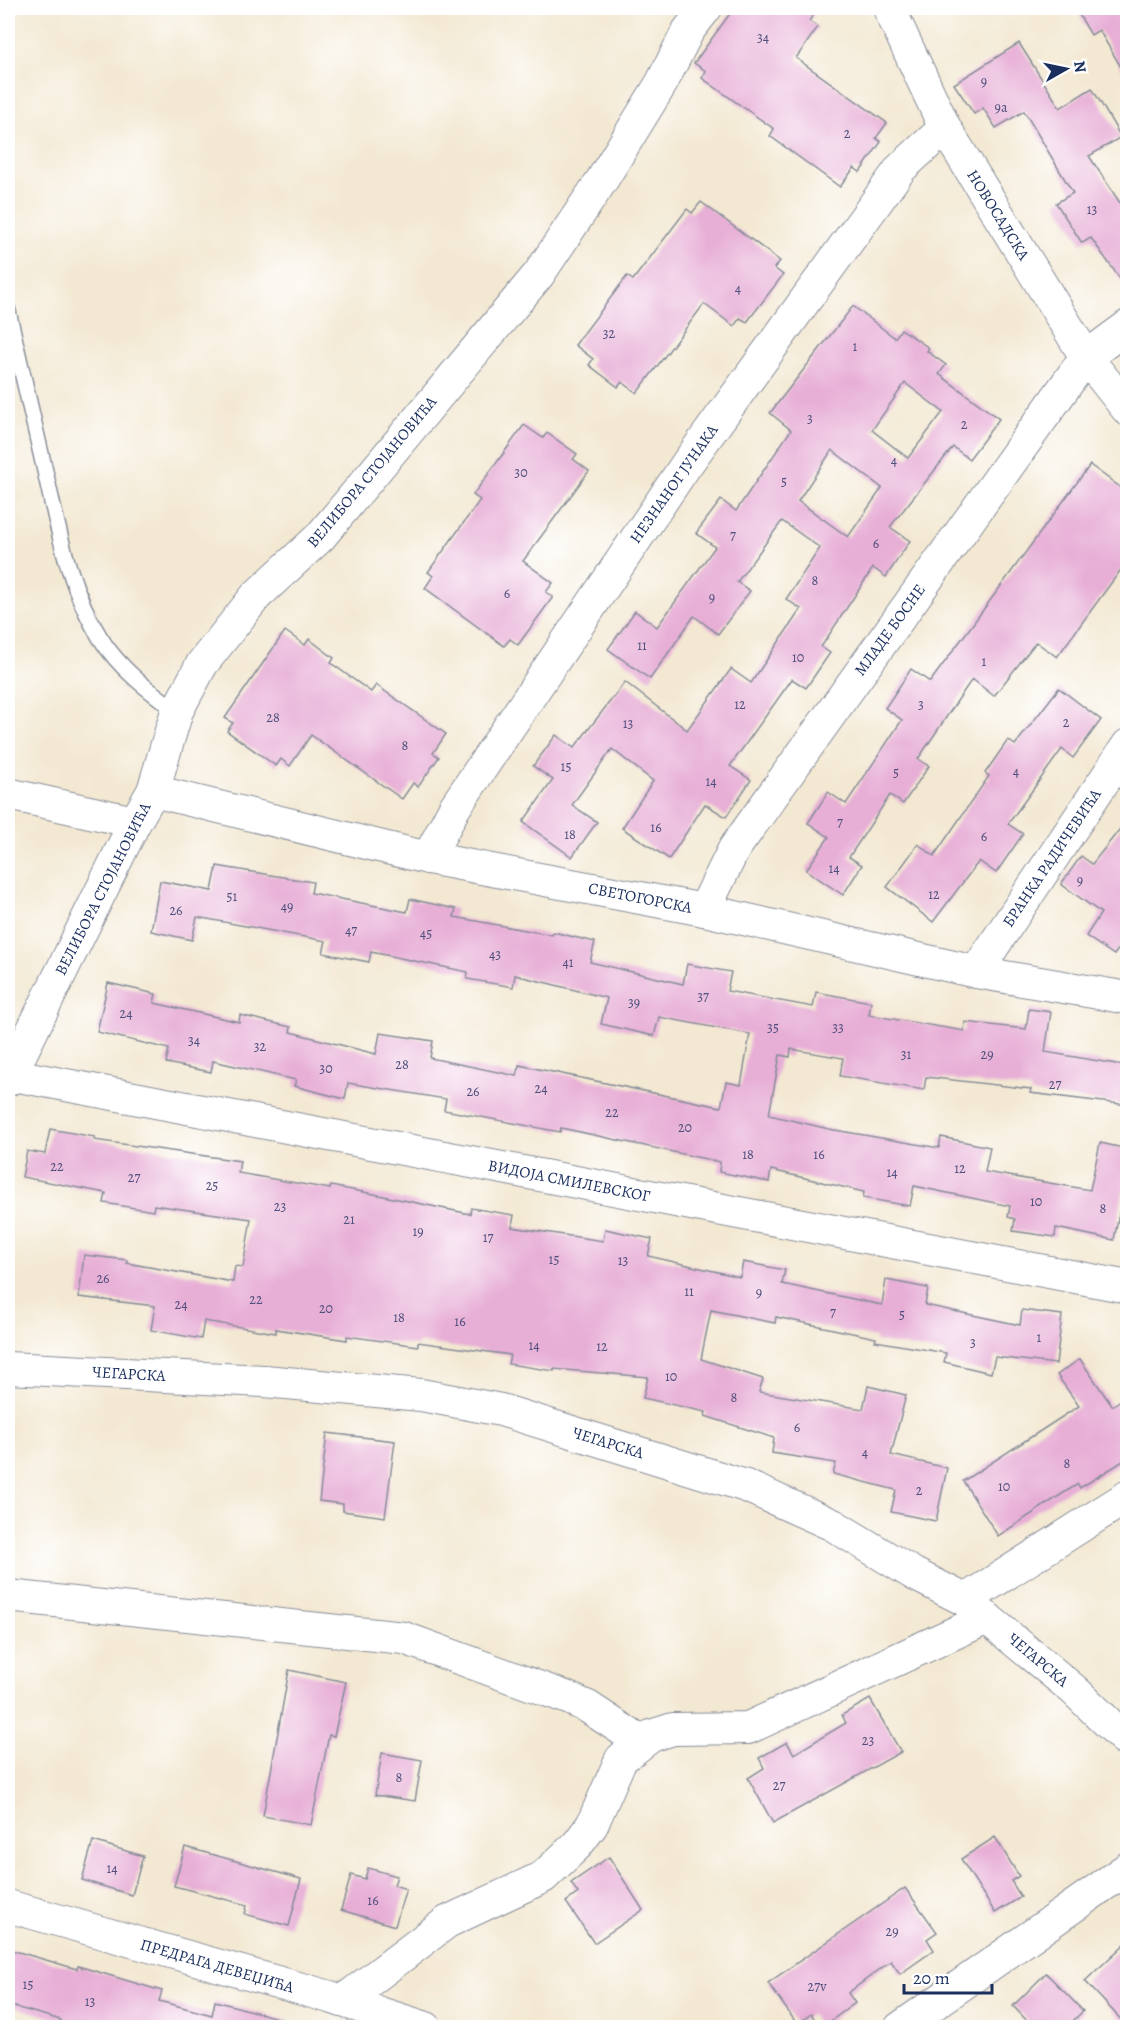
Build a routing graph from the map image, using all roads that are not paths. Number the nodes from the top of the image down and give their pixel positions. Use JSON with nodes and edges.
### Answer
{"nodes":[{"id":1,"x":706,"y":8,"type":"edge"},
{"id":2,"x":889,"y":8,"type":"edge"},
{"id":3,"x":945,"y":128,"type":"junction"},
{"id":4,"x":8,"y":311,"type":"edge"},
{"id":5,"x":1128,"y":326,"type":"edge"},
{"id":6,"x":1086,"y":357,"type":"junction"},
{"id":7,"x":1128,"y":410,"type":"edge"},
{"id":8,"x":177,"y":711,"type":"junction"},
{"id":9,"x":1128,"y":745,"type":"edge"},
{"id":10,"x":153,"y":791,"type":"junction"},
{"id":11,"x":8,"y":794,"type":"edge"},
{"id":12,"x":135,"y":822,"type":"junction"},
{"id":13,"x":428,"y":858,"type":"junction"},
{"id":14,"x":704,"y":910,"type":"junction"},
{"id":15,"x":975,"y":972,"type":"junction"},
{"id":16,"x":1128,"y":998,"type":"edge"},
{"id":17,"x":8,"y":1076,"type":"edge"},
{"id":18,"x":1128,"y":1287,"type":"edge"},
{"id":19,"x":8,"y":1368,"type":"edge"},
{"id":20,"x":1128,"y":1496,"type":"edge"},
{"id":21,"x":8,"y":1596,"type":"edge"},
{"id":22,"x":976,"y":1609,"type":"junction"},
{"id":23,"x":641,"y":1742,"type":"junction"},
{"id":24,"x":1128,"y":1742,"type":"edge"},
{"id":25,"x":1128,"y":1868,"type":"edge"},
{"id":26,"x":8,"y":1906,"type":"edge"},
{"id":27,"x":343,"y":2001,"type":"junction"},
{"id":28,"x":426,"y":2028,"type":"edge"},
{"id":29,"x":900,"y":2028,"type":"edge"}],
"edges":[{"from":1,"to":8,"type":"street","name":"ВЕЛИБОРА СТОЈАНОВИЋА"},
{"from":2,"to":3,"type":"street","name":"НОВОСАДСКА"},
{"from":3,"to":6,"type":"street","name":"НОВОСАДСКА"},
{"from":3,"to":13,"type":"street","name":"НЕЗНАНОГ ЈУНАКА"},
{"from":4,"to":8,"type":"lane"},
{"from":5,"to":6,"type":"street","name":"МЛАДЕ БОСНЕ"},
{"from":6,"to":7,"type":"street","name":"НОВОСАДСКА"},
{"from":6,"to":14,"type":"street","name":"МЛАДЕ БОСНЕ"},
{"from":8,"to":10,"type":"street","name":"ВЕЛИБОРА СТОЈАНОВИЋА"},
{"from":9,"to":15,"type":"street","name":"БРАНКА РАДИЧЕВИЋА"},
{"from":10,"to":12,"type":"street","name":"ВЕЛИБОРА СТОЈАНОВИЋА"},
{"from":10,"to":13,"type":"street","name":"СВЕТОГОРСКА"},
{"from":11,"to":12,"type":"street"},
{"from":12,"to":17,"type":"street","name":"ВЕЛИБОРА СТОЈАНОВИЋА"},
{"from":13,"to":14,"type":"street","name":"СВЕТОГОРСКА"},
{"from":14,"to":15,"type":"street","name":"СВЕТОГОРСКА"},
{"from":15,"to":16,"type":"street","name":"СВЕТОГОРСКА"},
{"from":17,"to":18,"type":"street","name":"ВИДОЈА СМИЛЕВСКОГ"},
{"from":19,"to":22,"type":"street","name":"ЧЕГАРСКА"},
{"from":20,"to":22,"type":"street"},
{"from":21,"to":23,"type":"street"},
{"from":22,"to":23,"type":"street"},
{"from":22,"to":24,"type":"street","name":"ЧЕГАРСКА"},
{"from":23,"to":27,"type":"street"},
{"from":25,"to":29,"type":"street"},
{"from":26,"to":27,"type":"street","name":"ПРЕДРАГА ДЕВЕЏИЋА"},
{"from":27,"to":28,"type":"street","name":"ПРЕДРАГА ДЕВЕЏИЋА"}]}
